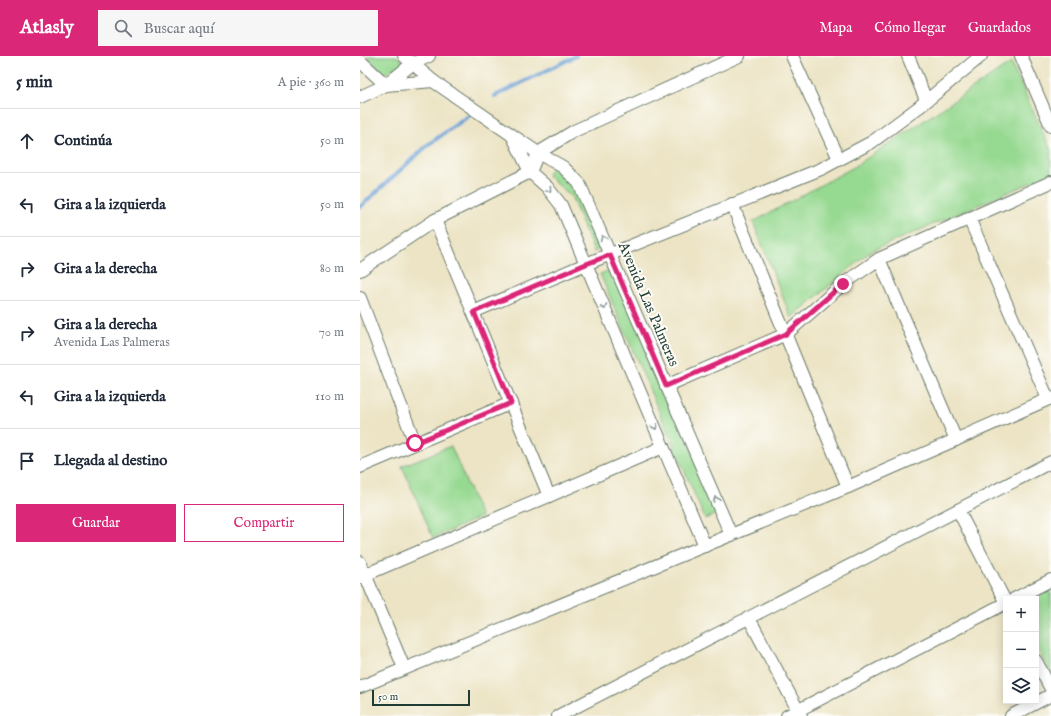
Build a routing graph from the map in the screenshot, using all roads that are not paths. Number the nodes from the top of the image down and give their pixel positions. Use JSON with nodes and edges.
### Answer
{"nodes":[{"id":1,"x":429,"y":56,"type":"edge"},
{"id":2,"x":739,"y":56,"type":"edge"},
{"id":3,"x":792,"y":56,"type":"edge"},
{"id":4,"x":908,"y":56,"type":"edge"},
{"id":5,"x":981,"y":56,"type":"edge"},
{"id":6,"x":1021,"y":56,"type":"edge"},
{"id":7,"x":408,"y":60,"type":"edge"},
{"id":8,"x":360,"y":61,"type":"edge"},
{"id":9,"x":433,"y":81,"type":"junction"},
{"id":10,"x":386,"y":85,"type":"junction"},
{"id":11,"x":360,"y":97,"type":"edge"},
{"id":12,"x":926,"y":100,"type":"junction"},
{"id":13,"x":1051,"y":126,"type":"edge"},
{"id":14,"x":512,"y":136,"type":"junction"},
{"id":15,"x":538,"y":153,"type":"junction"},
{"id":16,"x":839,"y":159,"type":"junction"},
{"id":17,"x":530,"y":172,"type":"junction"},
{"id":18,"x":1051,"y":182,"type":"edge"},
{"id":19,"x":732,"y":204,"type":"junction"},
{"id":20,"x":969,"y":218,"type":"junction"},
{"id":21,"x":435,"y":220,"type":"junction"},
{"id":22,"x":610,"y":255,"type":"junction"},
{"id":23,"x":879,"y":259,"type":"junction"},
{"id":24,"x":586,"y":264,"type":"junction"},
{"id":25,"x":360,"y":270,"type":"edge"},
{"id":26,"x":360,"y":298,"type":"edge"},
{"id":27,"x":474,"y":312,"type":"junction"},
{"id":28,"x":786,"y":334,"type":"junction"},
{"id":29,"x":666,"y":386,"type":"junction"},
{"id":30,"x":1050,"y":398,"type":"edge"},
{"id":31,"x":511,"y":403,"type":"junction"},
{"id":32,"x":956,"y":440,"type":"junction"},
{"id":33,"x":415,"y":443,"type":"junction"},
{"id":34,"x":663,"y":447,"type":"junction"},
{"id":35,"x":1050,"y":466,"type":"edge"},
{"id":36,"x":360,"y":467,"type":"edge"},
{"id":37,"x":848,"y":487,"type":"junction"},
{"id":38,"x":549,"y":496,"type":"junction"},
{"id":39,"x":958,"y":510,"type":"junction"},
{"id":40,"x":731,"y":535,"type":"junction"},
{"id":41,"x":705,"y":546,"type":"junction"},
{"id":42,"x":360,"y":562,"type":"edge"},
{"id":43,"x":363,"y":575,"type":"edge"},
{"id":44,"x":1051,"y":580,"type":"edge"},
{"id":45,"x":1020,"y":596,"type":"edge"},
{"id":46,"x":1003,"y":597,"type":"edge"},
{"id":47,"x":1003,"y":605,"type":"edge"},
{"id":48,"x":749,"y":618,"type":"junction"},
{"id":49,"x":1039,"y":667,"type":"edge"},
{"id":50,"x":404,"y":668,"type":"junction"},
{"id":51,"x":360,"y":687,"type":"edge"},
{"id":52,"x":1051,"y":689,"type":"edge"},
{"id":53,"x":1051,"y":695,"type":"edge"},
{"id":54,"x":800,"y":713,"type":"edge"},
{"id":55,"x":558,"y":716,"type":"edge"},
{"id":56,"x":787,"y":716,"type":"edge"},
{"id":57,"x":1011,"y":716,"type":"edge"}],
"edges":[{"from":1,"to":7,"type":"street"},
{"from":2,"to":15,"type":"street"},
{"from":3,"to":16,"type":"street"},
{"from":4,"to":12,"type":"street"},
{"from":5,"to":12,"type":"street"},
{"from":6,"to":13,"type":"street"},
{"from":7,"to":9,"type":"street","name":"Avenida Las Palmeras"},
{"from":7,"to":10,"type":"street"},
{"from":8,"to":10,"type":"street"},
{"from":9,"to":10,"type":"street"},
{"from":9,"to":14,"type":"street","name":"Avenida Las Palmeras"},
{"from":10,"to":11,"type":"street"},
{"from":12,"to":16,"type":"street"},
{"from":14,"to":15,"type":"street","name":"Avenida Las Palmeras"},
{"from":14,"to":17,"type":"street","name":"Avenida Las Palmeras"},
{"from":15,"to":17,"type":"street"},
{"from":22,"to":15,"type":"street","name":"Avenida Las Palmeras","one_way":true},
{"from":16,"to":19,"type":"street"},
{"from":17,"to":21,"type":"street"},
{"from":17,"to":24,"type":"street","name":"Avenida Las Palmeras","one_way":true},
{"from":18,"to":20,"type":"street"},
{"from":19,"to":22,"type":"street"},
{"from":19,"to":28,"type":"street"},
{"from":20,"to":23,"type":"street"},
{"from":20,"to":30,"type":"street"},
{"from":21,"to":25,"type":"street"},
{"from":21,"to":27,"type":"street"},
{"from":22,"to":24,"type":"street"},
{"from":22,"to":29,"type":"street","name":"Avenida Las Palmeras"},
{"from":23,"to":28,"type":"street"},
{"from":23,"to":32,"type":"street"},
{"from":24,"to":27,"type":"street"},
{"from":24,"to":34,"type":"street","name":"Avenida Las Palmeras","one_way":true},
{"from":26,"to":33,"type":"street"},
{"from":27,"to":31,"type":"street"},
{"from":28,"to":29,"type":"street"},
{"from":28,"to":37,"type":"street"},
{"from":40,"to":29,"type":"street","name":"Avenida Las Palmeras","one_way":true},
{"from":30,"to":32,"type":"street"},
{"from":31,"to":33,"type":"street"},
{"from":31,"to":38,"type":"street"},
{"from":32,"to":37,"type":"street"},
{"from":33,"to":36,"type":"street"},
{"from":34,"to":38,"type":"street"},
{"from":34,"to":41,"type":"street","name":"Avenida Las Palmeras"},
{"from":35,"to":39,"type":"street"},
{"from":37,"to":40,"type":"street"},
{"from":38,"to":43,"type":"street"},
{"from":39,"to":46,"type":"street"},
{"from":39,"to":48,"type":"street"},
{"from":40,"to":41,"type":"street"},
{"from":41,"to":50,"type":"street"},
{"from":42,"to":43,"type":"street"},
{"from":43,"to":50,"type":"street"},
{"from":44,"to":45,"type":"street"},
{"from":47,"to":54,"type":"street"},
{"from":48,"to":54,"type":"street"},
{"from":48,"to":55,"type":"street"},
{"from":49,"to":52,"type":"street"},
{"from":50,"to":51,"type":"street"},
{"from":53,"to":57,"type":"street"},
{"from":54,"to":56,"type":"street"}]}
